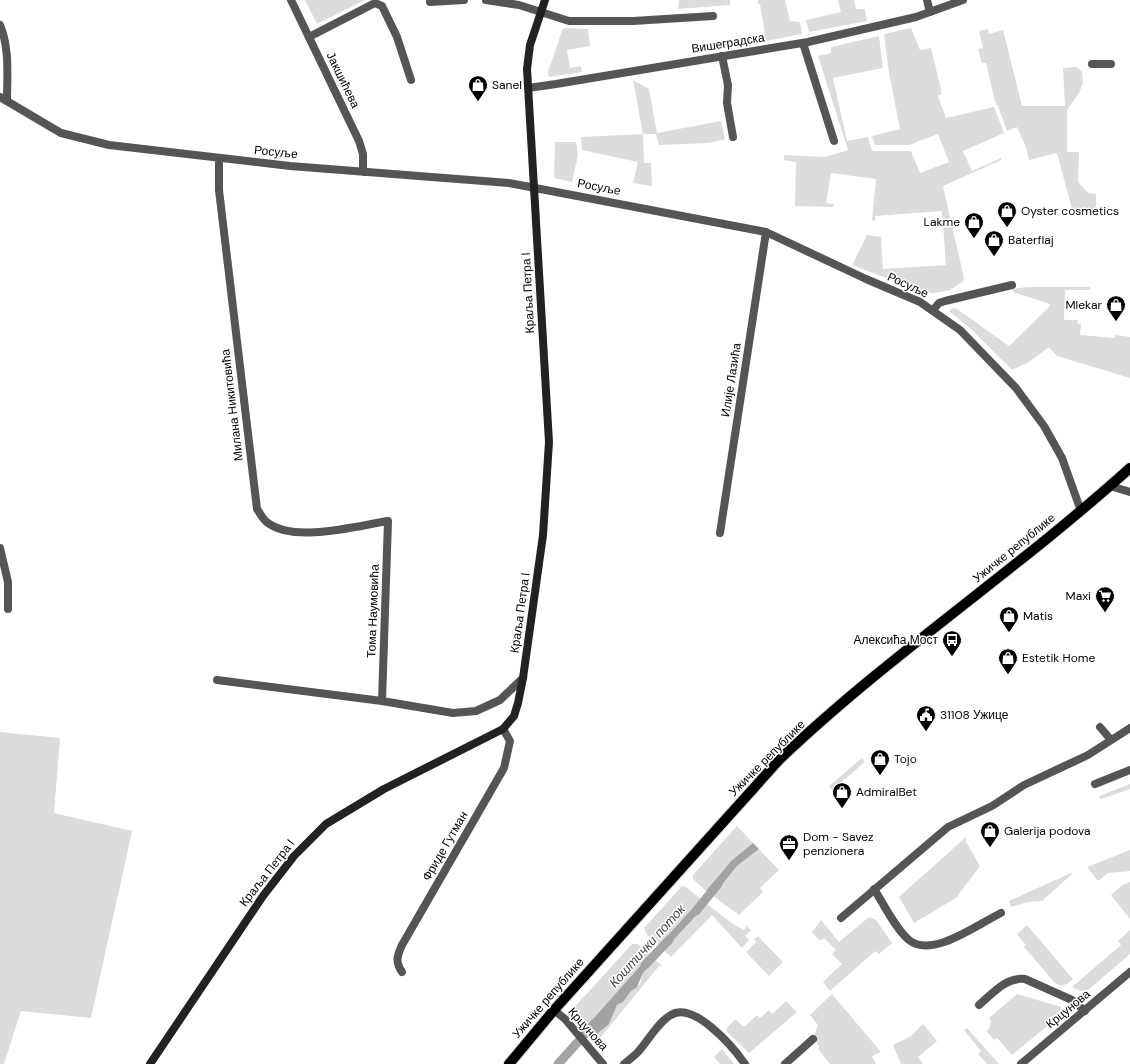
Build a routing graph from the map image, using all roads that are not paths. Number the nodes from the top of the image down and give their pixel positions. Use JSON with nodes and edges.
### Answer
{"nodes":[{"id":1,"x":291,"y":0,"type":"edge"},
{"id":2,"x":464,"y":0,"type":"edge"},
{"id":3,"x":486,"y":0,"type":"edge"},
{"id":4,"x":545,"y":0,"type":"edge"},
{"id":5,"x":927,"y":0,"type":"edge"},
{"id":6,"x":963,"y":0,"type":"edge"},
{"id":7,"x":430,"y":2,"type":"dead end"},
{"id":8,"x":930,"y":12,"type":"junction"},
{"id":9,"x":540,"y":13,"type":"junction"},
{"id":10,"x":713,"y":16,"type":"dead end"},
{"id":11,"x":0,"y":26,"type":"edge"},
{"id":12,"x":309,"y":37,"type":"junction"},
{"id":13,"x":803,"y":43,"type":"junction"},
{"id":14,"x":722,"y":56,"type":"junction"},
{"id":15,"x":1092,"y":64,"type":"dead end"},
{"id":16,"x":1112,"y":64,"type":"dead end"},
{"id":17,"x":411,"y":80,"type":"dead end"},
{"id":18,"x":528,"y":88,"type":"junction"},
{"id":19,"x":3,"y":99,"type":"edge"},
{"id":20,"x":733,"y":137,"type":"dead end"},
{"id":21,"x":834,"y":141,"type":"dead end"},
{"id":22,"x":219,"y":158,"type":"junction"},
{"id":23,"x":363,"y":172,"type":"junction"},
{"id":24,"x":535,"y":187,"type":"junction"},
{"id":25,"x":766,"y":232,"type":"junction"},
{"id":26,"x":1012,"y":285,"type":"dead end"},
{"id":27,"x":933,"y":310,"type":"junction"},
{"id":28,"x":1130,"y":468,"type":"edge"},
{"id":29,"x":1110,"y":486,"type":"junction"},
{"id":30,"x":1130,"y":492,"type":"edge"},
{"id":31,"x":1081,"y":511,"type":"junction"},
{"id":32,"x":388,"y":522,"type":"joint"},
{"id":33,"x":720,"y":533,"type":"dead end"},
{"id":34,"x":0,"y":548,"type":"edge"},
{"id":35,"x":8,"y":609,"type":"dead end"},
{"id":36,"x":523,"y":678,"type":"junction"},
{"id":37,"x":217,"y":680,"type":"dead end"},
{"id":38,"x":382,"y":701,"type":"junction"},
{"id":39,"x":1100,"y":727,"type":"dead end"},
{"id":40,"x":1130,"y":728,"type":"edge"},
{"id":41,"x":503,"y":729,"type":"junction"},
{"id":42,"x":1111,"y":740,"type":"junction"},
{"id":43,"x":1130,"y":770,"type":"edge"},
{"id":44,"x":1095,"y":784,"type":"dead end"},
{"id":45,"x":874,"y":889,"type":"junction"},
{"id":46,"x":1000,"y":913,"type":"dead end"},
{"id":47,"x":841,"y":918,"type":"dead end"},
{"id":48,"x":402,"y":972,"type":"dead end"},
{"id":49,"x":1130,"y":972,"type":"edge"},
{"id":50,"x":980,"y":1005,"type":"dead end"},
{"id":51,"x":554,"y":1010,"type":"junction"},
{"id":52,"x":1085,"y":1011,"type":"junction"},
{"id":53,"x":813,"y":1039,"type":"dead end"},
{"id":54,"x":150,"y":1064,"type":"edge"},
{"id":55,"x":510,"y":1064,"type":"edge"},
{"id":56,"x":603,"y":1064,"type":"edge"},
{"id":57,"x":624,"y":1064,"type":"edge"},
{"id":58,"x":745,"y":1064,"type":"edge"},
{"id":59,"x":785,"y":1064,"type":"edge"},
{"id":60,"x":1021,"y":1064,"type":"edge"}],
"edges":[{"from":1,"to":12,"type":"street","name":"Јакшићева"},
{"from":2,"to":7,"type":"street"},
{"from":3,"to":9,"type":"street"},
{"from":4,"to":9,"type":"main road","name":"Краља Петра I"},
{"from":5,"to":8,"type":"street"},
{"from":6,"to":8,"type":"street","name":"Вишеградска"},
{"from":8,"to":13,"type":"street","name":"Вишеградска"},
{"from":9,"to":10,"type":"street"},
{"from":9,"to":18,"type":"main road","name":"Краља Петра I"},
{"from":11,"to":19,"type":"street"},
{"from":12,"to":17,"type":"street"},
{"from":12,"to":23,"type":"street","name":"Јакшићева"},
{"from":13,"to":14,"type":"street","name":"Вишеградска"},
{"from":13,"to":21,"type":"street"},
{"from":14,"to":18,"type":"street","name":"Вишеградска"},
{"from":14,"to":20,"type":"street"},
{"from":15,"to":16,"type":"street"},
{"from":18,"to":24,"type":"main road","name":"Краља Петра I"},
{"from":19,"to":22,"type":"street","name":"Росуље"},
{"from":22,"to":23,"type":"street","name":"Росуље"},
{"from":22,"to":32,"type":"street","name":"Милана Никитовића"},
{"from":23,"to":24,"type":"street","name":"Росуље"},
{"from":24,"to":25,"type":"street","name":"Росуље"},
{"from":24,"to":36,"type":"main road","name":"Краља Петра I"},
{"from":25,"to":27,"type":"street","name":"Росуље"},
{"from":25,"to":33,"type":"street","name":"Илије Лазића"},
{"from":26,"to":27,"type":"street"},
{"from":27,"to":31,"type":"street","name":"Росуље"},
{"from":28,"to":29,"type":"main road","name":"Ужичке републике"},
{"from":29,"to":30,"type":"street"},
{"from":29,"to":31,"type":"main road","name":"Ужичке републике"},
{"from":31,"to":51,"type":"main road","name":"Ужичке републике"},
{"from":32,"to":38,"type":"street","name":"Тома Наумовића"},
{"from":34,"to":35,"type":"street"},
{"from":36,"to":38,"type":"street"},
{"from":36,"to":41,"type":"main road","name":"Краља Петра I"},
{"from":37,"to":38,"type":"street"},
{"from":39,"to":42,"type":"street"},
{"from":40,"to":42,"type":"street"},
{"from":41,"to":48,"type":"street","name":"Фриде Гутман"},
{"from":41,"to":54,"type":"main road","name":"Краља Петра I"},
{"from":42,"to":45,"type":"street"},
{"from":43,"to":44,"type":"street"},
{"from":45,"to":46,"type":"street"},
{"from":45,"to":47,"type":"street"},
{"from":49,"to":52,"type":"street","name":"Крцунова"},
{"from":50,"to":52,"type":"street"},
{"from":51,"to":55,"type":"main road","name":"Ужичке републике"},
{"from":51,"to":56,"type":"street","name":"Крцунова"},
{"from":52,"to":60,"type":"street","name":"Крцунова"},
{"from":53,"to":59,"type":"street"},
{"from":57,"to":58,"type":"street"}]}
